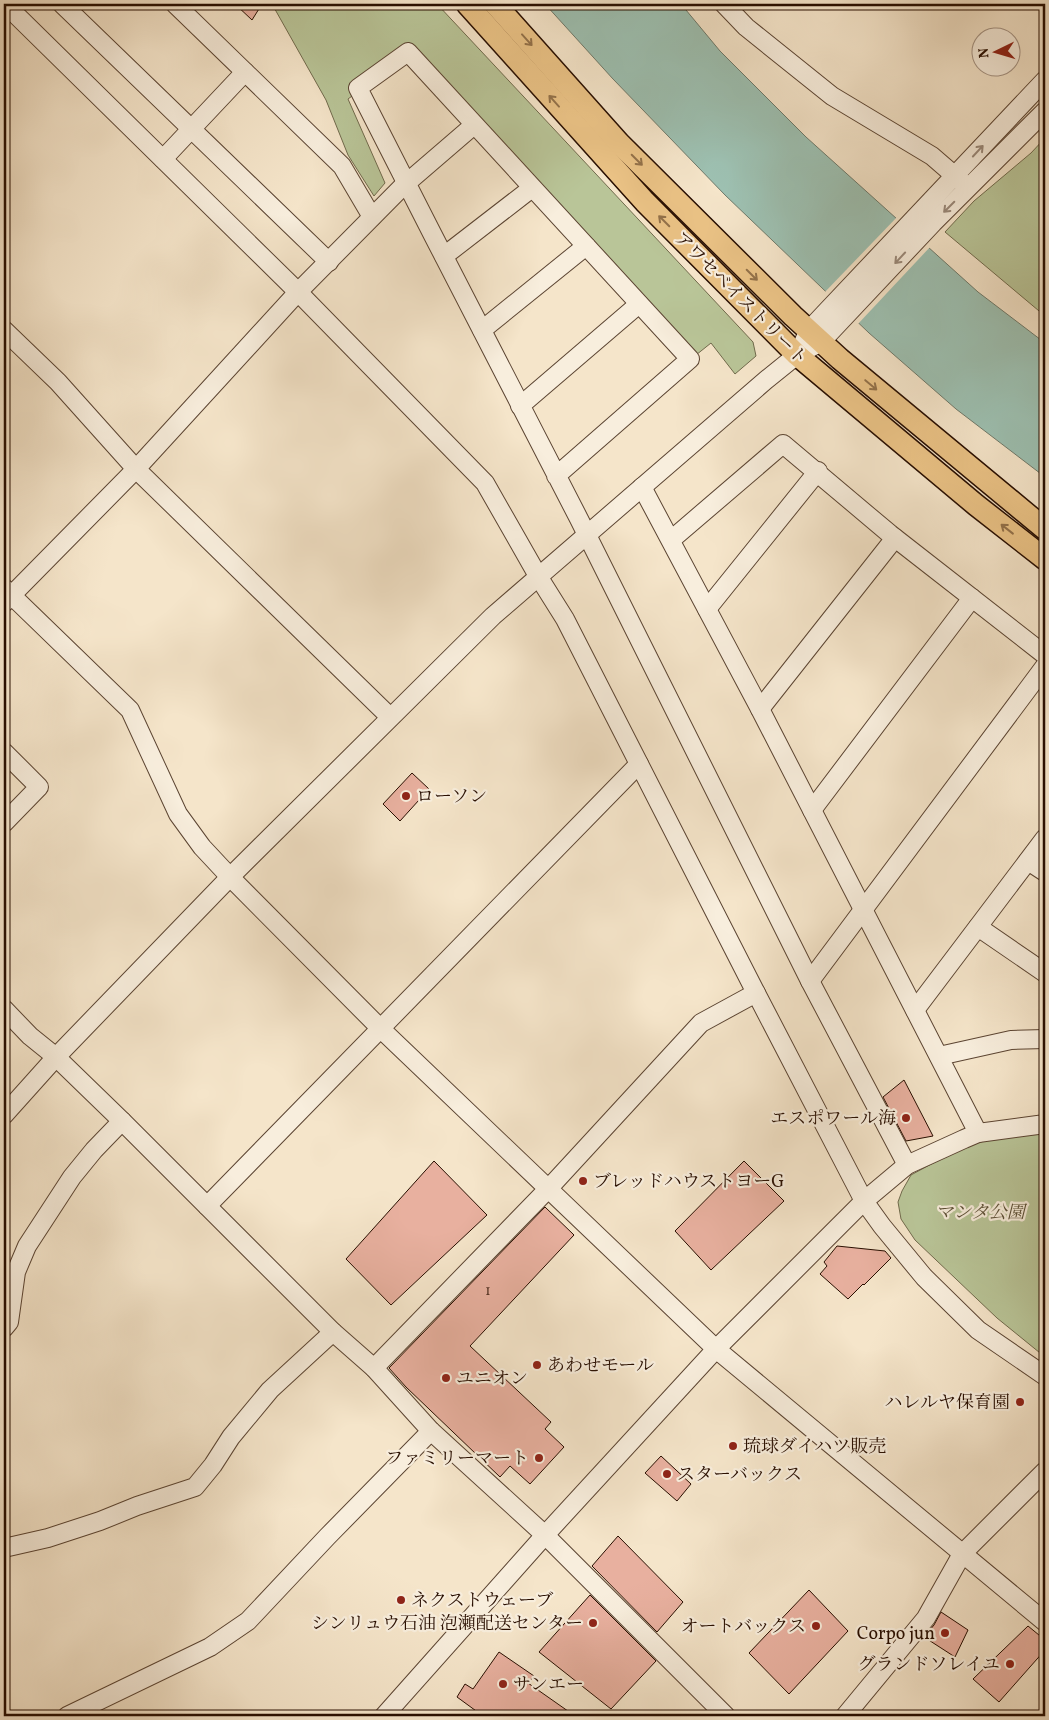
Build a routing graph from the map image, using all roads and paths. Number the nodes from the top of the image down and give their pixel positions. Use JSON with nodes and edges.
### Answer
{"nodes":[{"id":1,"x":4,"y":4,"type":"edge"},
{"id":2,"x":62,"y":4,"type":"edge"},
{"id":3,"x":175,"y":4,"type":"edge"},
{"id":4,"x":467,"y":4,"type":"edge"},
{"id":5,"x":495,"y":4,"type":"edge"},
{"id":6,"x":724,"y":4,"type":"edge"},
{"id":7,"x":245,"y":72,"type":"junction"},
{"id":8,"x":1045,"y":80,"type":"edge"},
{"id":9,"x":1045,"y":111,"type":"edge"},
{"id":10,"x":474,"y":125,"type":"junction"},
{"id":11,"x":191,"y":129,"type":"junction"},
{"id":12,"x":163,"y":159,"type":"junction"},
{"id":13,"x":955,"y":175,"type":"junction"},
{"id":14,"x":407,"y":183,"type":"junction"},
{"id":15,"x":968,"y":187,"type":"junction"},
{"id":16,"x":532,"y":188,"type":"junction"},
{"id":17,"x":927,"y":217,"type":"junction"},
{"id":18,"x":372,"y":218,"type":"junction"},
{"id":19,"x":586,"y":246,"type":"junction"},
{"id":20,"x":444,"y":256,"type":"junction"},
{"id":21,"x":328,"y":262,"type":"junction"},
{"id":22,"x":298,"y":292,"type":"junction"},
{"id":23,"x":639,"y":304,"type":"junction"},
{"id":24,"x":4,"y":330,"type":"edge"},
{"id":25,"x":482,"y":330,"type":"junction"},
{"id":26,"x":815,"y":336,"type":"junction"},
{"id":27,"x":797,"y":355,"type":"junction"},
{"id":28,"x":520,"y":406,"type":"junction"},
{"id":29,"x":136,"y":469,"type":"junction"},
{"id":30,"x":818,"y":471,"type":"junction"},
{"id":31,"x":556,"y":476,"type":"junction"},
{"id":32,"x":642,"y":487,"type":"junction"},
{"id":33,"x":1045,"y":529,"type":"edge"},
{"id":34,"x":586,"y":535,"type":"junction"},
{"id":35,"x":895,"y":538,"type":"junction"},
{"id":36,"x":671,"y":540,"type":"junction"},
{"id":37,"x":1045,"y":559,"type":"edge"},
{"id":38,"x":538,"y":576,"type":"junction"},
{"id":39,"x":6,"y":595,"type":"edge"},
{"id":40,"x":972,"y":598,"type":"junction"},
{"id":41,"x":707,"y":609,"type":"junction"},
{"id":42,"x":1045,"y":655,"type":"edge"},
{"id":43,"x":1045,"y":666,"type":"edge"},
{"id":44,"x":760,"y":709,"type":"junction"},
{"id":45,"x":390,"y":717,"type":"junction"},
{"id":46,"x":4,"y":752,"type":"edge"},
{"id":47,"x":639,"y":764,"type":"junction"},
{"id":48,"x":812,"y":810,"type":"junction"},
{"id":49,"x":4,"y":823,"type":"edge"},
{"id":50,"x":1045,"y":838,"type":"edge"},
{"id":51,"x":1028,"y":861,"type":"junction"},
{"id":52,"x":1045,"y":872,"type":"edge"},
{"id":53,"x":230,"y":877,"type":"junction"},
{"id":54,"x":864,"y":909,"type":"junction"},
{"id":55,"x":978,"y":927,"type":"junction"},
{"id":56,"x":1045,"y":973,"type":"edge"},
{"id":57,"x":810,"y":981,"type":"junction"},
{"id":58,"x":756,"y":993,"type":"junction"},
{"id":59,"x":4,"y":1010,"type":"edge"},
{"id":60,"x":915,"y":1010,"type":"junction"},
{"id":61,"x":381,"y":1029,"type":"junction"},
{"id":62,"x":1045,"y":1039,"type":"edge"},
{"id":63,"x":939,"y":1056,"type":"junction"},
{"id":64,"x":56,"y":1057,"type":"junction"},
{"id":65,"x":4,"y":1115,"type":"edge"},
{"id":66,"x":122,"y":1121,"type":"junction"},
{"id":67,"x":1045,"y":1124,"type":"edge"},
{"id":68,"x":978,"y":1134,"type":"junction"},
{"id":69,"x":907,"y":1165,"type":"junction"},
{"id":70,"x":548,"y":1188,"type":"junction"},
{"id":71,"x":864,"y":1200,"type":"junction"},
{"id":72,"x":207,"y":1206,"type":"junction"},
{"id":73,"x":4,"y":1328,"type":"edge"},
{"id":74,"x":333,"y":1332,"type":"junction"},
{"id":75,"x":716,"y":1349,"type":"junction"},
{"id":76,"x":374,"y":1368,"type":"junction"},
{"id":77,"x":1045,"y":1376,"type":"edge"},
{"id":78,"x":431,"y":1431,"type":"junction"},
{"id":79,"x":1045,"y":1471,"type":"edge"},
{"id":80,"x":545,"y":1535,"type":"junction"},
{"id":81,"x":4,"y":1548,"type":"edge"},
{"id":82,"x":962,"y":1554,"type":"junction"},
{"id":83,"x":1045,"y":1622,"type":"edge"},
{"id":84,"x":67,"y":1716,"type":"edge"},
{"id":85,"x":384,"y":1716,"type":"edge"},
{"id":86,"x":726,"y":1716,"type":"edge"},
{"id":87,"x":845,"y":1716,"type":"edge"}],
"edges":[{"from":1,"to":12,"type":"street"},
{"from":2,"to":11,"type":"street"},
{"from":3,"to":7,"type":"street"},
{"from":27,"to":4,"type":"main road","name":"アワセベイストリート","one_way":true},
{"from":5,"to":26,"type":"main road","name":"アワセベイストリート","one_way":true},
{"from":6,"to":13,"type":"street"},
{"from":7,"to":11,"type":"street"},
{"from":7,"to":18,"type":"street"},
{"from":13,"to":8,"type":"street","one_way":true},
{"from":9,"to":15,"type":"street"},
{"from":10,"to":14,"type":"street"},
{"from":10,"to":14,"type":"street"},
{"from":10,"to":16,"type":"street"},
{"from":11,"to":12,"type":"street"},
{"from":11,"to":21,"type":"street"},
{"from":12,"to":22,"type":"street"},
{"from":13,"to":15,"type":"street"},
{"from":13,"to":17,"type":"street"},
{"from":14,"to":18,"type":"street"},
{"from":14,"to":20,"type":"street"},
{"from":15,"to":17,"type":"street","one_way":true},
{"from":16,"to":19,"type":"street"},
{"from":16,"to":20,"type":"street"},
{"from":17,"to":26,"type":"street"},
{"from":18,"to":21,"type":"street"},
{"from":19,"to":23,"type":"street"},
{"from":19,"to":25,"type":"street"},
{"from":20,"to":25,"type":"street"},
{"from":21,"to":22,"type":"street"},
{"from":22,"to":29,"type":"street"},
{"from":22,"to":38,"type":"street"},
{"from":23,"to":28,"type":"street"},
{"from":23,"to":31,"type":"street"},
{"from":24,"to":29,"type":"street"},
{"from":25,"to":28,"type":"street"},
{"from":26,"to":27,"type":"street"},
{"from":26,"to":33,"type":"main road","name":"アワセベイストリート","one_way":true},
{"from":27,"to":32,"type":"street"},
{"from":37,"to":27,"type":"main road","name":"アワセベイストリート","one_way":true},
{"from":28,"to":31,"type":"street"},
{"from":29,"to":39,"type":"street"},
{"from":29,"to":45,"type":"street"},
{"from":30,"to":35,"type":"street"},
{"from":30,"to":36,"type":"street"},
{"from":30,"to":41,"type":"street"},
{"from":31,"to":34,"type":"street"},
{"from":32,"to":34,"type":"street"},
{"from":32,"to":36,"type":"street"},
{"from":34,"to":38,"type":"street"},
{"from":34,"to":57,"type":"street"},
{"from":35,"to":40,"type":"street"},
{"from":35,"to":44,"type":"street"},
{"from":36,"to":41,"type":"street"},
{"from":38,"to":45,"type":"street"},
{"from":38,"to":47,"type":"street"},
{"from":39,"to":53,"type":"street"},
{"from":40,"to":42,"type":"street"},
{"from":40,"to":48,"type":"street"},
{"from":41,"to":44,"type":"street"},
{"from":43,"to":54,"type":"street"},
{"from":44,"to":48,"type":"street"},
{"from":45,"to":53,"type":"street"},
{"from":46,"to":49,"type":"street"},
{"from":47,"to":58,"type":"street"},
{"from":47,"to":61,"type":"street"},
{"from":48,"to":54,"type":"street"},
{"from":50,"to":51,"type":"street"},
{"from":51,"to":52,"type":"street"},
{"from":51,"to":55,"type":"street"},
{"from":53,"to":61,"type":"street"},
{"from":53,"to":64,"type":"street"},
{"from":54,"to":57,"type":"street"},
{"from":54,"to":60,"type":"street"},
{"from":55,"to":56,"type":"street"},
{"from":55,"to":60,"type":"street"},
{"from":57,"to":69,"type":"street"},
{"from":58,"to":70,"type":"street"},
{"from":58,"to":71,"type":"street"},
{"from":59,"to":64,"type":"street"},
{"from":60,"to":63,"type":"street"},
{"from":61,"to":70,"type":"street"},
{"from":61,"to":72,"type":"street"},
{"from":62,"to":63,"type":"street"},
{"from":63,"to":68,"type":"street"},
{"from":64,"to":65,"type":"street"},
{"from":64,"to":66,"type":"street"},
{"from":66,"to":72,"type":"street"},
{"from":66,"to":73,"type":"street"},
{"from":67,"to":68,"type":"street"},
{"from":68,"to":69,"type":"street"},
{"from":69,"to":71,"type":"street"},
{"from":70,"to":75,"type":"street"},
{"from":70,"to":76,"type":"street"},
{"from":71,"to":75,"type":"street"},
{"from":71,"to":77,"type":"street"},
{"from":72,"to":74,"type":"street"},
{"from":74,"to":76,"type":"street"},
{"from":74,"to":81,"type":"street"},
{"from":75,"to":80,"type":"street"},
{"from":75,"to":82,"type":"street"},
{"from":76,"to":78,"type":"street"},
{"from":78,"to":80,"type":"street"},
{"from":78,"to":84,"type":"street"},
{"from":79,"to":82,"type":"street"},
{"from":80,"to":85,"type":"street"},
{"from":80,"to":86,"type":"street"},
{"from":82,"to":83,"type":"street"},
{"from":82,"to":87,"type":"street"}]}
